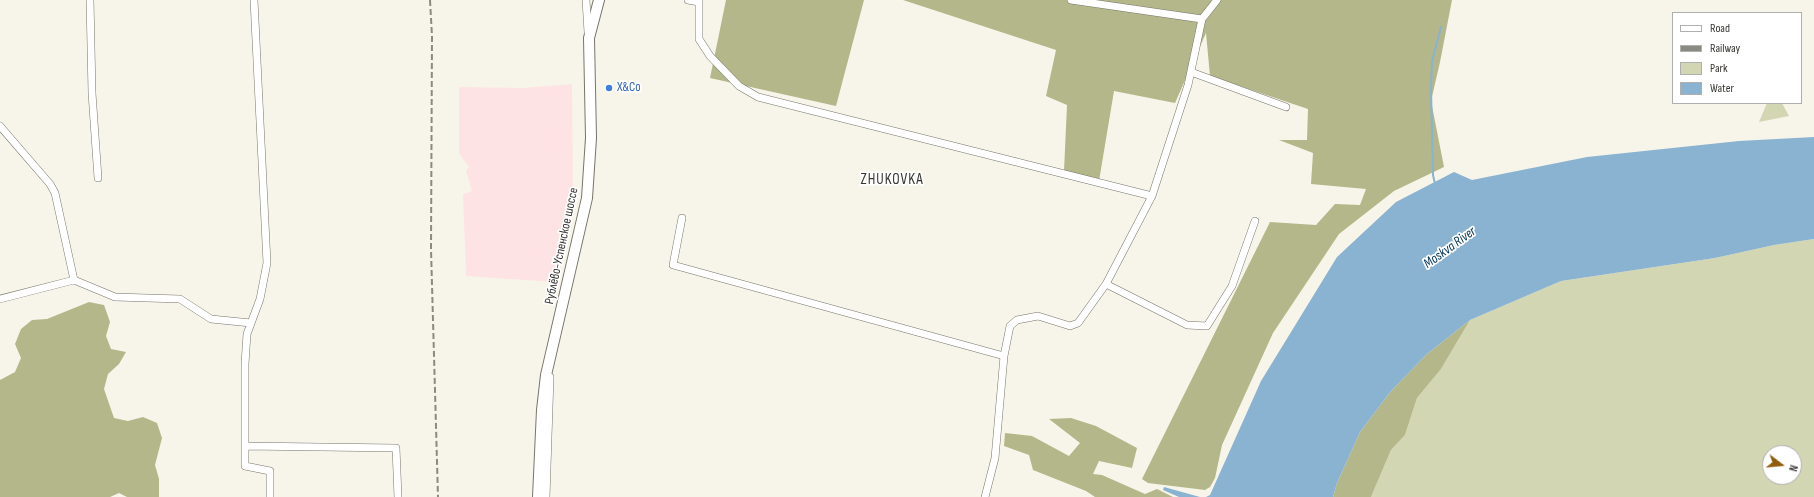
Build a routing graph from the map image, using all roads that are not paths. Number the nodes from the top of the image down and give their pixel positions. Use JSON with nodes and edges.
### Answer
{"nodes":[{"id":1,"x":90,"y":0,"type":"edge"},
{"id":2,"x":254,"y":0,"type":"edge"},
{"id":3,"x":586,"y":0,"type":"edge"},
{"id":4,"x":599,"y":0,"type":"edge"},
{"id":5,"x":688,"y":0,"type":"edge"},
{"id":6,"x":1071,"y":0,"type":"edge"},
{"id":7,"x":1217,"y":0,"type":"edge"},
{"id":8,"x":699,"y":1,"type":"edge"},
{"id":9,"x":1202,"y":19,"type":"junction"},
{"id":10,"x":589,"y":38,"type":"junction"},
{"id":11,"x":1191,"y":72,"type":"junction"},
{"id":12,"x":1286,"y":107,"type":"dead end"},
{"id":13,"x":0,"y":126,"type":"edge"},
{"id":14,"x":98,"y":178,"type":"dead end"},
{"id":15,"x":1152,"y":196,"type":"junction"},
{"id":16,"x":682,"y":218,"type":"dead end"},
{"id":17,"x":1255,"y":221,"type":"dead end"},
{"id":18,"x":74,"y":280,"type":"junction"},
{"id":19,"x":1106,"y":284,"type":"junction"},
{"id":20,"x":0,"y":299,"type":"edge"},
{"id":21,"x":251,"y":322,"type":"junction"},
{"id":22,"x":551,"y":354,"type":"junction"},
{"id":23,"x":1004,"y":356,"type":"junction"},
{"id":24,"x":245,"y":446,"type":"junction"},
{"id":25,"x":270,"y":497,"type":"edge"},
{"id":26,"x":398,"y":497,"type":"edge"},
{"id":27,"x":538,"y":497,"type":"edge"},
{"id":28,"x":546,"y":497,"type":"edge"},
{"id":29,"x":985,"y":497,"type":"edge"}],
"edges":[{"from":1,"to":14,"type":"street"},
{"from":2,"to":21,"type":"street"},
{"from":3,"to":10,"type":"street"},
{"from":4,"to":10,"type":"main road","name":"Рублёво-Успенское шоссе"},
{"from":5,"to":8,"type":"street"},
{"from":6,"to":9,"type":"street"},
{"from":7,"to":9,"type":"street"},
{"from":8,"to":15,"type":"street"},
{"from":9,"to":11,"type":"street"},
{"from":10,"to":22,"type":"main road","name":"Рублёво-Успенское шоссе"},
{"from":11,"to":12,"type":"street"},
{"from":11,"to":15,"type":"street"},
{"from":13,"to":18,"type":"street"},
{"from":15,"to":19,"type":"street"},
{"from":16,"to":23,"type":"street"},
{"from":17,"to":19,"type":"street"},
{"from":18,"to":20,"type":"street"},
{"from":18,"to":21,"type":"street"},
{"from":19,"to":23,"type":"street"},
{"from":21,"to":24,"type":"street"},
{"from":22,"to":27,"type":"main road","name":"Рублёво-Успенское шоссе"},
{"from":22,"to":28,"type":"street"},
{"from":23,"to":29,"type":"street"},
{"from":24,"to":25,"type":"street"},
{"from":24,"to":26,"type":"street"}]}
